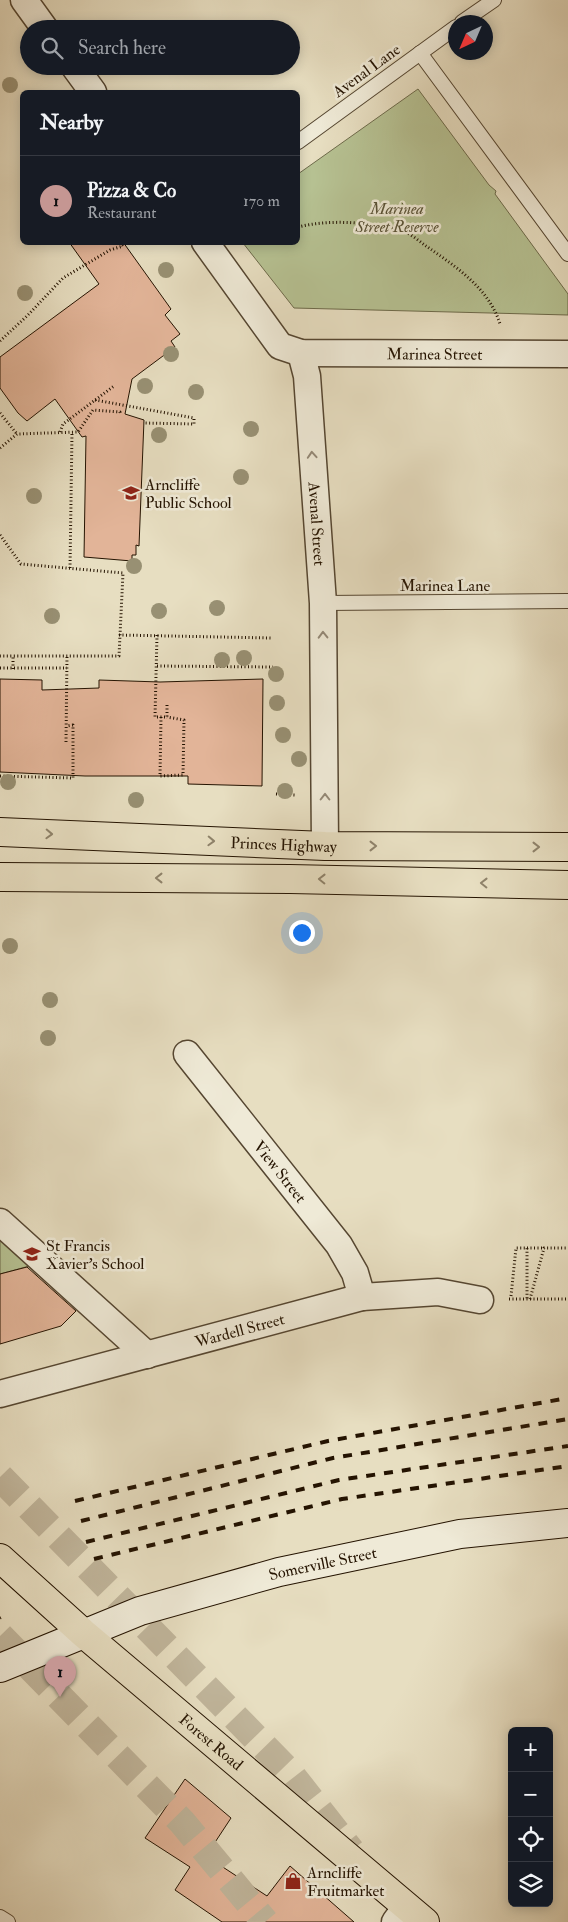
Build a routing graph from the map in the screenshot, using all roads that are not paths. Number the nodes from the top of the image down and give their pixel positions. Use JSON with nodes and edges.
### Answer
{"nodes":[{"id":1,"x":24,"y":0,"type":"edge"},
{"id":2,"x":494,"y":0,"type":"edge"},
{"id":3,"x":472,"y":15,"type":"edge"},
{"id":4,"x":38,"y":20,"type":"edge"},
{"id":5,"x":448,"y":34,"type":"edge"},
{"id":6,"x":420,"y":53,"type":"junction"},
{"id":7,"x":81,"y":75,"type":"edge"},
{"id":8,"x":92,"y":90,"type":"edge"},
{"id":9,"x":300,"y":141,"type":"edge"},
{"id":10,"x":207,"y":245,"type":"edge"},
{"id":11,"x":568,"y":254,"type":"edge"},
{"id":12,"x":302,"y":353,"type":"junction"},
{"id":13,"x":568,"y":354,"type":"edge"},
{"id":14,"x":568,"y":602,"type":"edge"},
{"id":15,"x":323,"y":603,"type":"junction"},
{"id":16,"x":0,"y":832,"type":"edge"},
{"id":17,"x":325,"y":846,"type":"junction"},
{"id":18,"x":568,"y":847,"type":"edge"},
{"id":19,"x":0,"y":876,"type":"edge"},
{"id":20,"x":568,"y":885,"type":"edge"},
{"id":21,"x":187,"y":1054,"type":"dead end"},
{"id":22,"x":0,"y":1222,"type":"edge"},
{"id":23,"x":362,"y":1297,"type":"junction"},
{"id":24,"x":480,"y":1300,"type":"dead end"},
{"id":25,"x":147,"y":1355,"type":"junction"},
{"id":26,"x":0,"y":1394,"type":"edge"},
{"id":27,"x":568,"y":1523,"type":"edge"},
{"id":28,"x":0,"y":1558,"type":"edge"},
{"id":29,"x":83,"y":1633,"type":"junction"},
{"id":30,"x":0,"y":1668,"type":"edge"},
{"id":31,"x":0,"y":1917,"type":"edge"},
{"id":32,"x":409,"y":1917,"type":"edge"},
{"id":33,"x":8,"y":1922,"type":"edge"}],
"edges":[{"from":1,"to":4,"type":"street"},
{"from":2,"to":3,"type":"lane"},
{"from":5,"to":6,"type":"lane","name":"Avenal Lane"},
{"from":6,"to":9,"type":"lane","name":"Avenal Lane"},
{"from":6,"to":11,"type":"lane"},
{"from":7,"to":8,"type":"street"},
{"from":10,"to":12,"type":"street"},
{"from":12,"to":13,"type":"street","name":"Marinea Street"},
{"from":15,"to":12,"type":"street","name":"Avenal Street","one_way":true},
{"from":14,"to":15,"type":"lane","name":"Marinea Lane"},
{"from":17,"to":15,"type":"street","name":"Avenal Street","one_way":true},
{"from":16,"to":17,"type":"main road","name":"Princes Highway","one_way":true},
{"from":17,"to":18,"type":"main road","name":"Princes Highway","one_way":true},
{"from":20,"to":19,"type":"main road","name":"Princes Highway","one_way":true},
{"from":21,"to":23,"type":"street","name":"View Street"},
{"from":22,"to":25,"type":"street"},
{"from":23,"to":24,"type":"street","name":"Wardell Street"},
{"from":23,"to":25,"type":"street","name":"Wardell Street"},
{"from":25,"to":26,"type":"street","name":"Wardell Street"},
{"from":27,"to":29,"type":"street","name":"Somerville Street"},
{"from":28,"to":29,"type":"main road","name":"Forest Road"},
{"from":29,"to":30,"type":"street","name":"Somerville Street"},
{"from":29,"to":32,"type":"main road","name":"Forest Road"},
{"from":31,"to":33,"type":"lane"}]}
